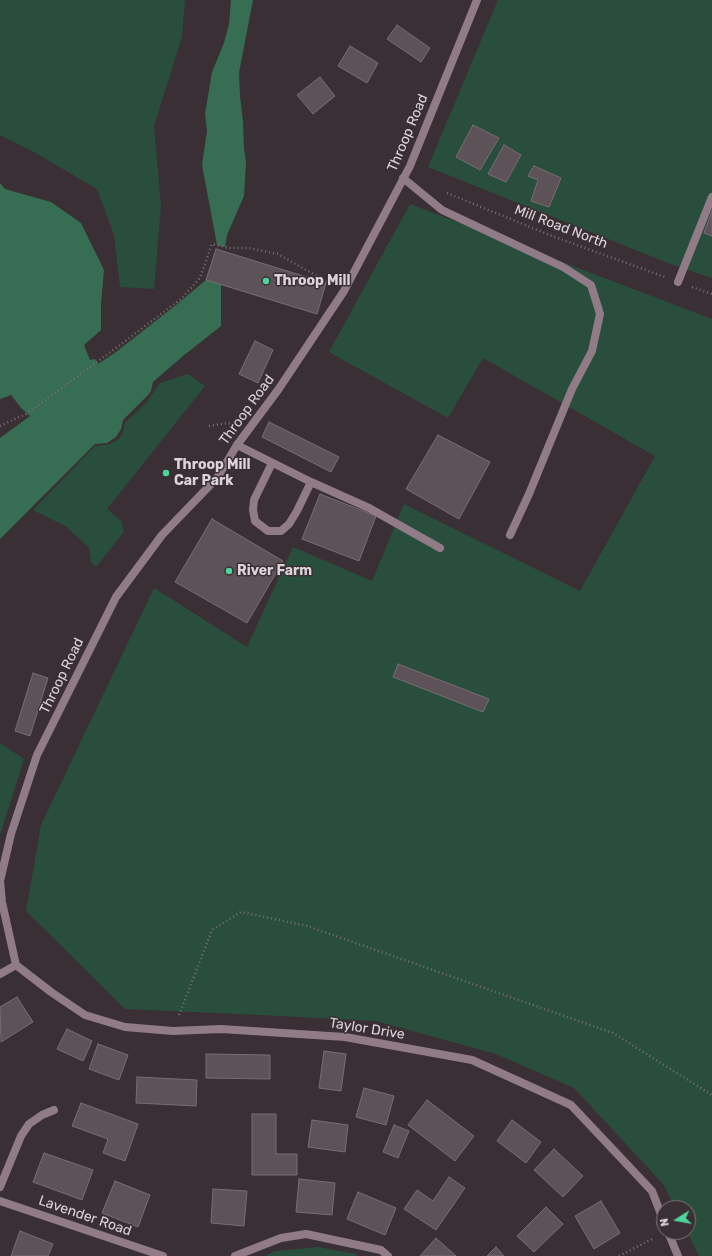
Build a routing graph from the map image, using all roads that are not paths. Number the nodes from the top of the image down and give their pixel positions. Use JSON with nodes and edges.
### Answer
{"nodes":[{"id":1,"x":477,"y":0,"type":"edge"},
{"id":2,"x":404,"y":178,"type":"junction"},
{"id":3,"x":712,"y":197,"type":"edge"},
{"id":4,"x":678,"y":282,"type":"road end"},
{"id":5,"x":237,"y":445,"type":"junction"},
{"id":6,"x":272,"y":463,"type":"junction"},
{"id":7,"x":311,"y":482,"type":"junction"},
{"id":8,"x":510,"y":535,"type":"dead end"},
{"id":9,"x":440,"y":548,"type":"dead end"},
{"id":10,"x":16,"y":965,"type":"junction"},
{"id":11,"x":0,"y":974,"type":"edge"},
{"id":12,"x":54,"y":1110,"type":"dead end"},
{"id":13,"x":0,"y":1187,"type":"edge"},
{"id":14,"x":0,"y":1201,"type":"edge"},
{"id":15,"x":656,"y":1201,"type":"edge"},
{"id":16,"x":671,"y":1240,"type":"edge"},
{"id":17,"x":162,"y":1256,"type":"edge"},
{"id":18,"x":235,"y":1256,"type":"edge"},
{"id":19,"x":388,"y":1256,"type":"edge"},
{"id":20,"x":678,"y":1256,"type":"edge"}],
"edges":[{"from":1,"to":2,"type":"street","name":"Throop Road"},
{"from":2,"to":5,"type":"street","name":"Throop Road"},
{"from":2,"to":8,"type":"street"},
{"from":3,"to":4,"type":"street"},
{"from":5,"to":6,"type":"street"},
{"from":5,"to":10,"type":"street","name":"Throop Road"},
{"from":6,"to":7,"type":"street"},
{"from":6,"to":7,"type":"street"},
{"from":7,"to":9,"type":"street"},
{"from":10,"to":11,"type":"street"},
{"from":10,"to":15,"type":"street","name":"Taylor Drive"},
{"from":12,"to":13,"type":"street"},
{"from":14,"to":17,"type":"street","name":"Lavender Road"},
{"from":16,"to":20,"type":"street"},
{"from":18,"to":19,"type":"street"}]}
